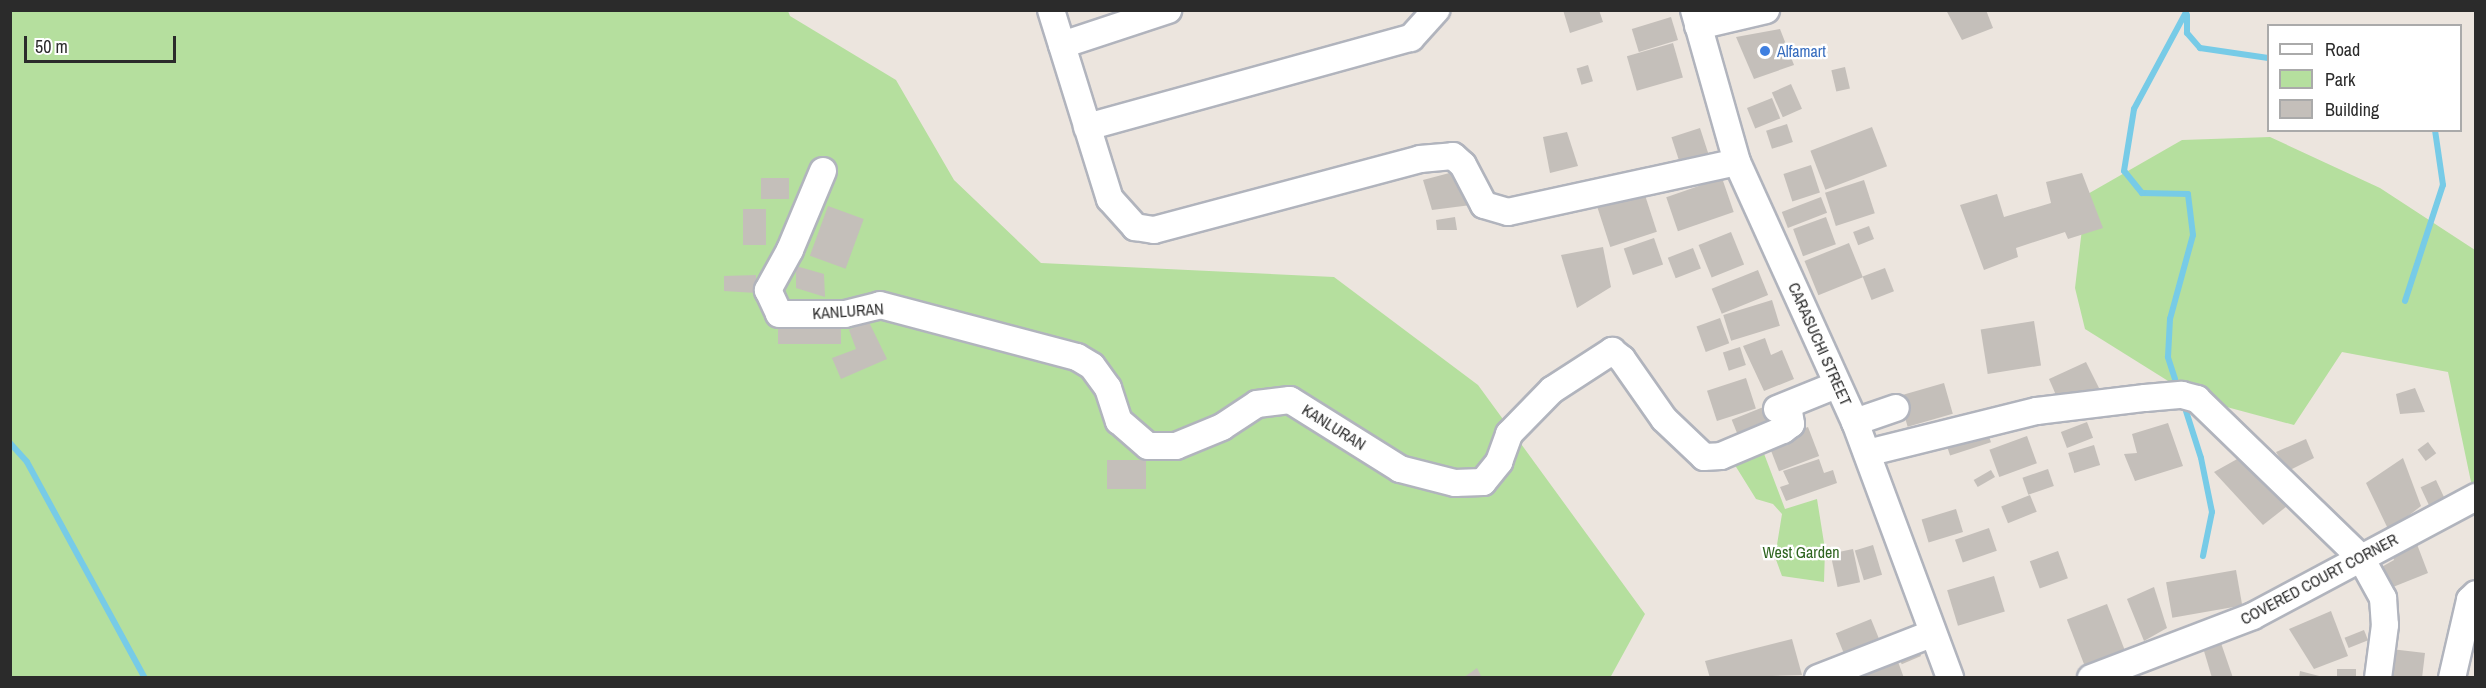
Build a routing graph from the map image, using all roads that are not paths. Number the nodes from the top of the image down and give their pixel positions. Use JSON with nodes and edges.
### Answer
{"nodes":[{"id":1,"x":1051,"y":10,"type":"edge"},
{"id":2,"x":1168,"y":10,"type":"edge"},
{"id":3,"x":1436,"y":10,"type":"edge"},
{"id":4,"x":1766,"y":10,"type":"edge"},
{"id":5,"x":1696,"y":18,"type":"edge"},
{"id":6,"x":1062,"y":45,"type":"junction"},
{"id":7,"x":1087,"y":127,"type":"junction"},
{"id":8,"x":1737,"y":162,"type":"junction"},
{"id":9,"x":823,"y":171,"type":"dead end"},
{"id":10,"x":1836,"y":385,"type":"junction"},
{"id":11,"x":1896,"y":408,"type":"dead end"},
{"id":12,"x":1855,"y":422,"type":"junction"},
{"id":13,"x":1866,"y":453,"type":"junction"},
{"id":14,"x":2475,"y":497,"type":"edge"},
{"id":15,"x":2361,"y":558,"type":"junction"},
{"id":16,"x":2475,"y":594,"type":"edge"},
{"id":17,"x":1931,"y":634,"type":"junction"},
{"id":18,"x":2146,"y":668,"type":"edge"},
{"id":19,"x":1818,"y":678,"type":"edge"},
{"id":20,"x":1950,"y":678,"type":"edge"},
{"id":21,"x":2091,"y":678,"type":"edge"},
{"id":22,"x":2378,"y":678,"type":"edge"},
{"id":23,"x":2452,"y":678,"type":"edge"}],
"edges":[{"from":1,"to":6,"type":"street"},
{"from":2,"to":6,"type":"street"},
{"from":3,"to":7,"type":"street"},
{"from":4,"to":5,"type":"street"},
{"from":5,"to":8,"type":"street","name":"CARASUCHI STREET"},
{"from":6,"to":7,"type":"street"},
{"from":7,"to":8,"type":"street"},
{"from":8,"to":10,"type":"street","name":"CARASUCHI STREET"},
{"from":9,"to":10,"type":"street","name":"KANLURAN"},
{"from":10,"to":12,"type":"street","name":"CARASUCHI STREET"},
{"from":11,"to":12,"type":"street"},
{"from":12,"to":13,"type":"street","name":"CARASUCHI STREET"},
{"from":13,"to":15,"type":"street"},
{"from":13,"to":17,"type":"street","name":"CARASUCHI STREET"},
{"from":14,"to":15,"type":"street","name":"COVERED COURT CORNER"},
{"from":15,"to":18,"type":"street","name":"COVERED COURT CORNER"},
{"from":15,"to":22,"type":"street"},
{"from":16,"to":23,"type":"street"},
{"from":17,"to":19,"type":"street"},
{"from":17,"to":20,"type":"street","name":"CARASUCHI STREET"},
{"from":18,"to":21,"type":"street","name":"COVERED COURT CORNER"}]}
